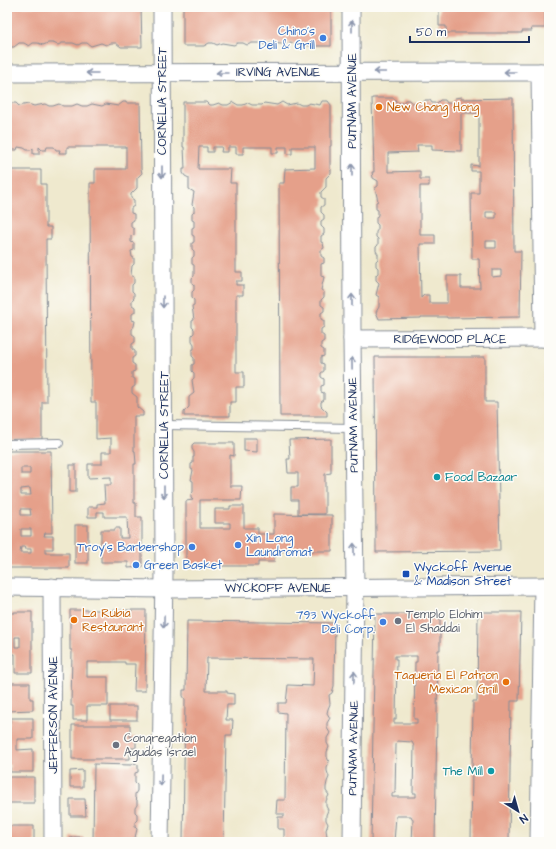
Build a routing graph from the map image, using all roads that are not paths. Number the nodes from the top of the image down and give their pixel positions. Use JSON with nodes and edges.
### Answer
{"nodes":[{"id":1,"x":162,"y":7,"type":"edge"},
{"id":2,"x":352,"y":7,"type":"edge"},
{"id":3,"x":352,"y":72,"type":"junction"},
{"id":4,"x":544,"y":72,"type":"edge"},
{"id":5,"x":7,"y":73,"type":"edge"},
{"id":6,"x":162,"y":73,"type":"junction"},
{"id":7,"x":546,"y":338,"type":"edge"},
{"id":8,"x":352,"y":339,"type":"junction"},
{"id":9,"x":164,"y":425,"type":"junction"},
{"id":10,"x":353,"y":428,"type":"junction"},
{"id":11,"x":59,"y":443,"type":"dead end"},
{"id":12,"x":7,"y":444,"type":"edge"},
{"id":13,"x":546,"y":586,"type":"edge"},
{"id":14,"x":7,"y":587,"type":"edge"},
{"id":15,"x":52,"y":587,"type":"junction"},
{"id":16,"x":355,"y":588,"type":"junction"},
{"id":17,"x":164,"y":589,"type":"junction"},
{"id":18,"x":53,"y":842,"type":"edge"},
{"id":19,"x":160,"y":842,"type":"edge"},
{"id":20,"x":352,"y":842,"type":"edge"},
{"id":21,"x":539,"y":842,"type":"edge"}],
"edges":[{"from":1,"to":6,"type":"street","name":"CORNELIA STREET"},
{"from":3,"to":2,"type":"street","name":"PUTNAM AVENUE","one_way":true},
{"from":4,"to":3,"type":"street","name":"IRVING AVENUE","one_way":true},
{"from":3,"to":6,"type":"street","name":"IRVING AVENUE","one_way":true},
{"from":8,"to":3,"type":"street","name":"PUTNAM AVENUE","one_way":true},
{"from":4,"to":7,"type":"street"},
{"from":6,"to":5,"type":"street","name":"IRVING AVENUE","one_way":true},
{"from":6,"to":9,"type":"street","name":"CORNELIA STREET","one_way":true},
{"from":7,"to":8,"type":"street","name":"RIDGEWOOD PLACE"},
{"from":10,"to":8,"type":"street","name":"PUTNAM AVENUE","one_way":true},
{"from":9,"to":10,"type":"lane"},
{"from":9,"to":17,"type":"street","name":"CORNELIA STREET","one_way":true},
{"from":16,"to":10,"type":"street","name":"PUTNAM AVENUE","one_way":true},
{"from":11,"to":12,"type":"lane"},
{"from":13,"to":16,"type":"street","name":"WYCKOFF AVENUE"},
{"from":13,"to":21,"type":"street"},
{"from":14,"to":15,"type":"street","name":"WYCKOFF AVENUE"},
{"from":15,"to":17,"type":"street","name":"WYCKOFF AVENUE"},
{"from":15,"to":18,"type":"street","name":"JEFFERSON AVENUE"},
{"from":16,"to":17,"type":"street","name":"WYCKOFF AVENUE"},
{"from":20,"to":16,"type":"street","name":"PUTNAM AVENUE","one_way":true},
{"from":17,"to":19,"type":"street","name":"CORNELIA STREET","one_way":true}]}
